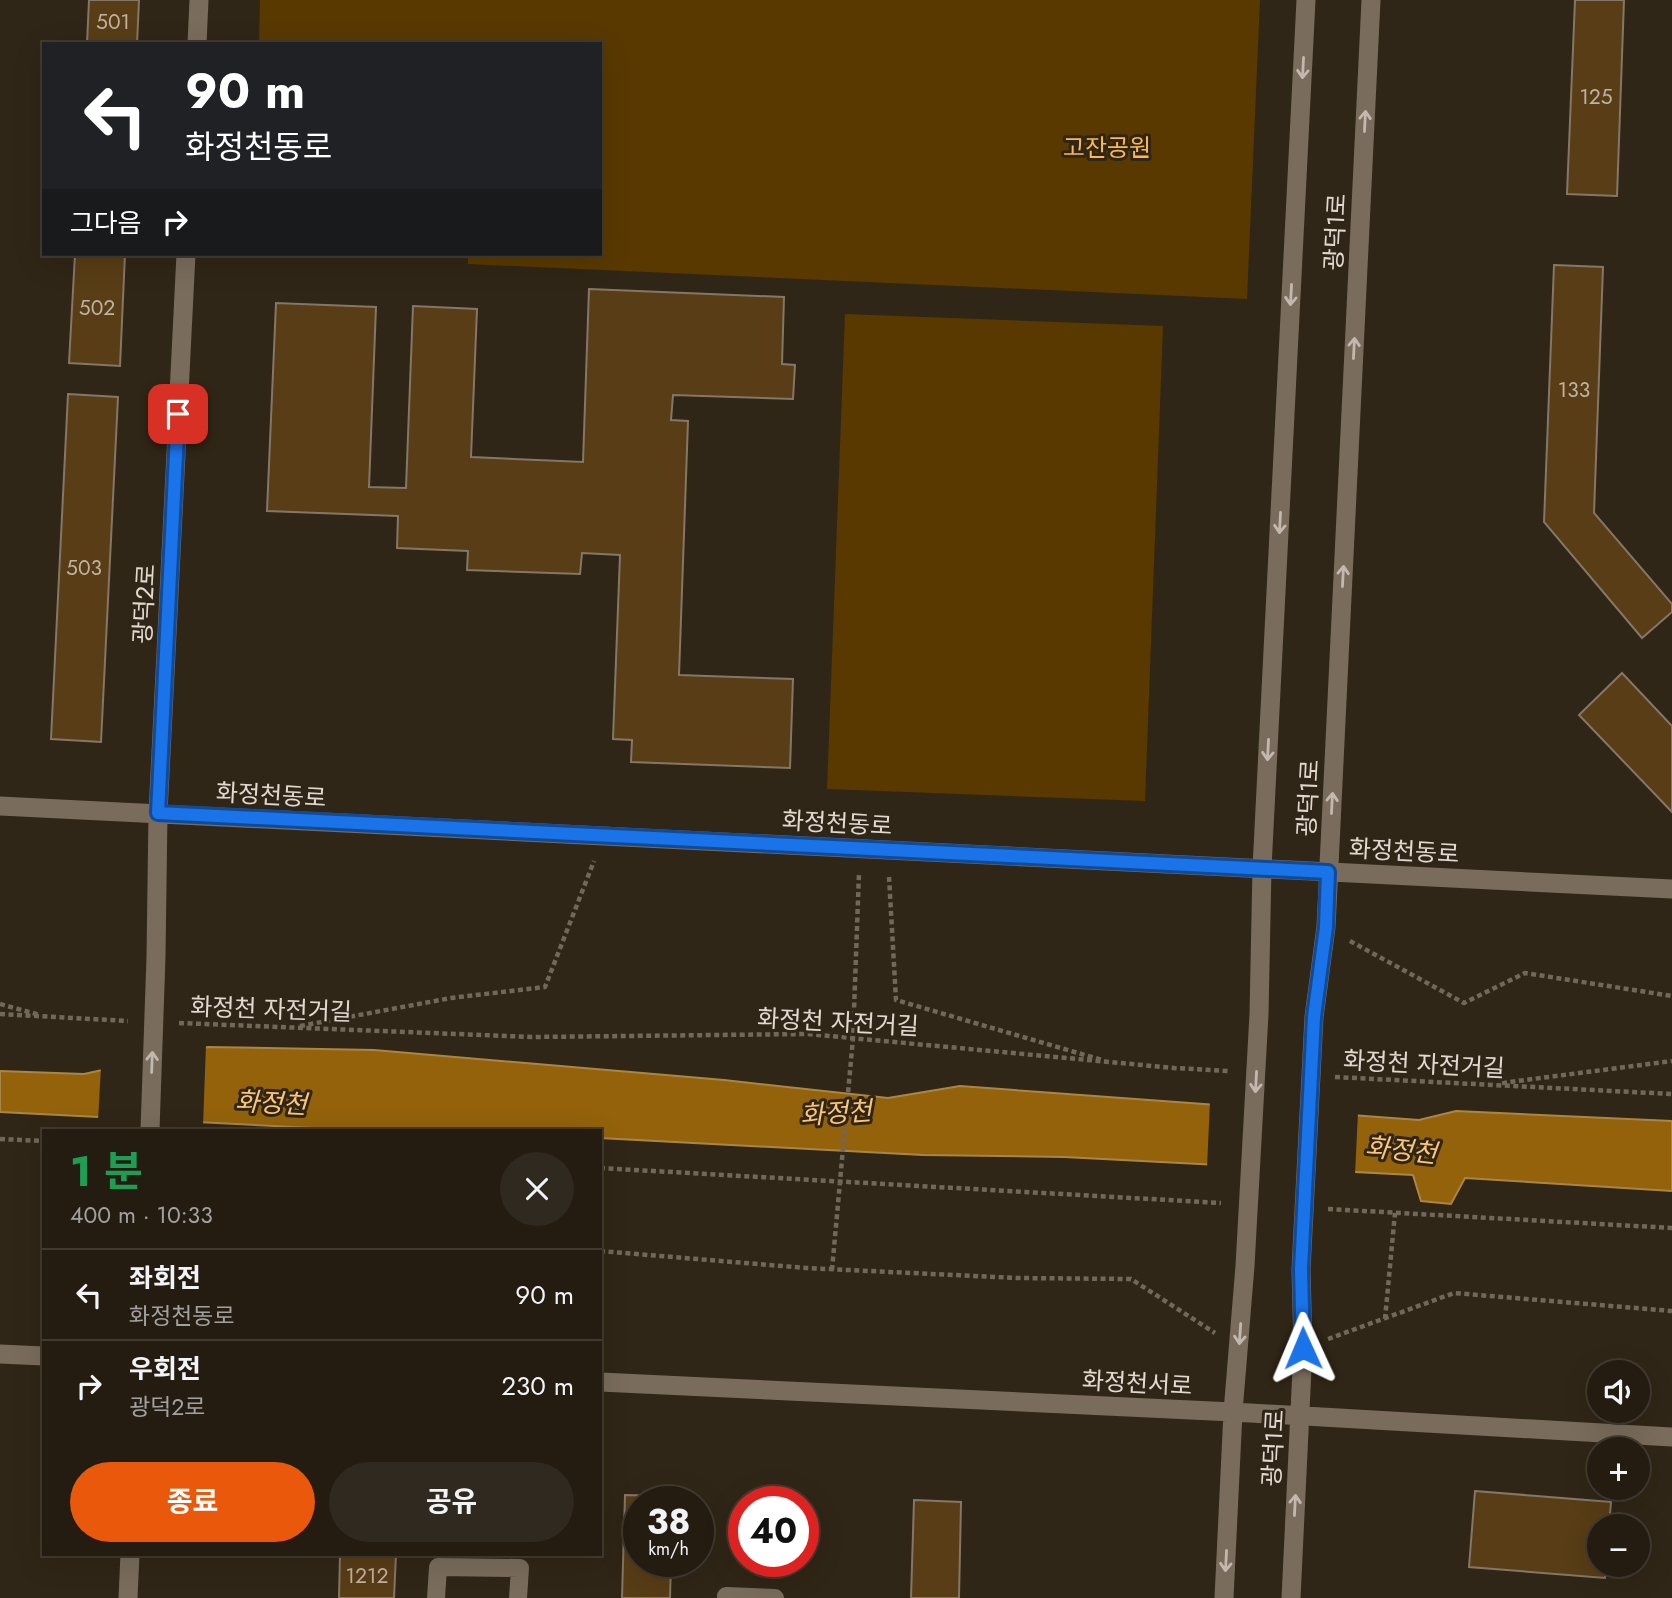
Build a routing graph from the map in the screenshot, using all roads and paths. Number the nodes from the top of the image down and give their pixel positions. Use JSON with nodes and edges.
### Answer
{"nodes":[{"id":1,"x":199,"y":0,"type":"edge"},
{"id":2,"x":1306,"y":0,"type":"edge"},
{"id":3,"x":1371,"y":0,"type":"edge"},
{"id":4,"x":197,"y":42,"type":"edge"},
{"id":5,"x":186,"y":256,"type":"edge"},
{"id":6,"x":0,"y":806,"type":"edge"},
{"id":7,"x":158,"y":813,"type":"junction"},
{"id":8,"x":603,"y":836,"type":"junction"},
{"id":9,"x":859,"y":848,"type":"junction"},
{"id":10,"x":888,"y":850,"type":"junction"},
{"id":11,"x":1262,"y":868,"type":"junction"},
{"id":12,"x":1328,"y":872,"type":"junction"},
{"id":13,"x":1672,"y":889,"type":"edge"},
{"id":14,"x":1326,"y":927,"type":"junction"},
{"id":15,"x":1672,"y":996,"type":"edge"},
{"id":16,"x":0,"y":1004,"type":"edge"},
{"id":17,"x":0,"y":1014,"type":"edge"},
{"id":18,"x":51,"y":1017,"type":"junction"},
{"id":19,"x":138,"y":1022,"type":"dead end"},
{"id":20,"x":179,"y":1023,"type":"dead end"},
{"id":21,"x":289,"y":1028,"type":"junction"},
{"id":22,"x":853,"y":1038,"type":"junction"},
{"id":23,"x":1672,"y":1061,"type":"edge"},
{"id":24,"x":1113,"y":1063,"type":"junction"},
{"id":25,"x":1229,"y":1071,"type":"dead end"},
{"id":26,"x":1326,"y":1076,"type":"dead end"},
{"id":27,"x":1491,"y":1085,"type":"junction"},
{"id":28,"x":1672,"y":1094,"type":"edge"},
{"id":29,"x":150,"y":1129,"type":"edge"},
{"id":30,"x":0,"y":1139,"type":"edge"},
{"id":31,"x":42,"y":1140,"type":"edge"},
{"id":32,"x":602,"y":1170,"type":"edge"},
{"id":33,"x":841,"y":1182,"type":"junction"},
{"id":34,"x":1221,"y":1203,"type":"dead end"},
{"id":35,"x":1328,"y":1209,"type":"dead end"},
{"id":36,"x":1395,"y":1213,"type":"junction"},
{"id":37,"x":1672,"y":1228,"type":"edge"},
{"id":38,"x":602,"y":1251,"type":"edge"},
{"id":39,"x":832,"y":1270,"type":"junction"},
{"id":40,"x":1672,"y":1311,"type":"edge"},
{"id":41,"x":1385,"y":1319,"type":"junction"},
{"id":42,"x":1303,"y":1348,"type":"junction"},
{"id":43,"x":1239,"y":1349,"type":"junction"},
{"id":44,"x":0,"y":1354,"type":"edge"},
{"id":45,"x":42,"y":1356,"type":"edge"},
{"id":46,"x":602,"y":1382,"type":"edge"},
{"id":47,"x":1233,"y":1412,"type":"junction"},
{"id":48,"x":1299,"y":1416,"type":"junction"},
{"id":49,"x":1672,"y":1437,"type":"edge"},
{"id":50,"x":130,"y":1556,"type":"edge"},
{"id":51,"x":128,"y":1598,"type":"edge"},
{"id":52,"x":436,"y":1598,"type":"edge"},
{"id":53,"x":518,"y":1598,"type":"edge"},
{"id":54,"x":726,"y":1598,"type":"edge"},
{"id":55,"x":775,"y":1598,"type":"edge"},
{"id":56,"x":1224,"y":1598,"type":"edge"},
{"id":57,"x":1291,"y":1598,"type":"edge"}],
"edges":[{"from":1,"to":4,"type":"street"},
{"from":2,"to":11,"type":"street","name":"광덕1로","one_way":true},
{"from":12,"to":3,"type":"street","name":"광덕1로","one_way":true},
{"from":5,"to":7,"type":"street","name":"광덕2로"},
{"from":6,"to":7,"type":"street","name":"화정천동로"},
{"from":7,"to":8,"type":"street","name":"화정천동로"},
{"from":29,"to":7,"type":"street","name":"광덕2로","one_way":true},
{"from":8,"to":9,"type":"street","name":"화정천동로"},
{"from":8,"to":21,"type":"path"},
{"from":9,"to":10,"type":"street","name":"화정천동로"},
{"from":9,"to":22,"type":"path"},
{"from":10,"to":11,"type":"street","name":"화정천동로"},
{"from":10,"to":24,"type":"path"},
{"from":11,"to":12,"type":"street","name":"화정천동로"},
{"from":11,"to":43,"type":"street","name":"광덕1로","one_way":true},
{"from":12,"to":13,"type":"street","name":"화정천동로"},
{"from":12,"to":14,"type":"street","name":"광덕1로"},
{"from":14,"to":15,"type":"path"},
{"from":14,"to":42,"type":"street","name":"광덕1로"},
{"from":16,"to":18,"type":"path"},
{"from":17,"to":18,"type":"path"},
{"from":18,"to":19,"type":"path"},
{"from":20,"to":21,"type":"path","name":"화정천 자전거길"},
{"from":21,"to":22,"type":"path","name":"화정천 자전거길"},
{"from":22,"to":24,"type":"path","name":"화정천 자전거길"},
{"from":22,"to":33,"type":"path"},
{"from":23,"to":27,"type":"path"},
{"from":24,"to":25,"type":"path","name":"화정천 자전거길"},
{"from":26,"to":27,"type":"path","name":"화정천 자전거길"},
{"from":27,"to":28,"type":"path","name":"화정천 자전거길"},
{"from":30,"to":31,"type":"path"},
{"from":32,"to":33,"type":"path"},
{"from":33,"to":34,"type":"path"},
{"from":33,"to":39,"type":"path"},
{"from":35,"to":36,"type":"path"},
{"from":36,"to":37,"type":"path"},
{"from":36,"to":41,"type":"path"},
{"from":38,"to":39,"type":"path"},
{"from":39,"to":43,"type":"path"},
{"from":40,"to":41,"type":"path"},
{"from":41,"to":42,"type":"path"},
{"from":42,"to":48,"type":"street","name":"광덕1로"},
{"from":43,"to":47,"type":"street","name":"광덕1로"},
{"from":44,"to":45,"type":"street"},
{"from":46,"to":47,"type":"street","name":"화정천서로"},
{"from":47,"to":48,"type":"street","name":"화정천서로"},
{"from":47,"to":56,"type":"street","name":"광덕1로","one_way":true},
{"from":48,"to":49,"type":"street","name":"화정천서로"},
{"from":57,"to":48,"type":"street","name":"광덕1로","one_way":true},
{"from":50,"to":51,"type":"street"},
{"from":52,"to":53,"type":"lane"},
{"from":54,"to":55,"type":"lane"}]}
